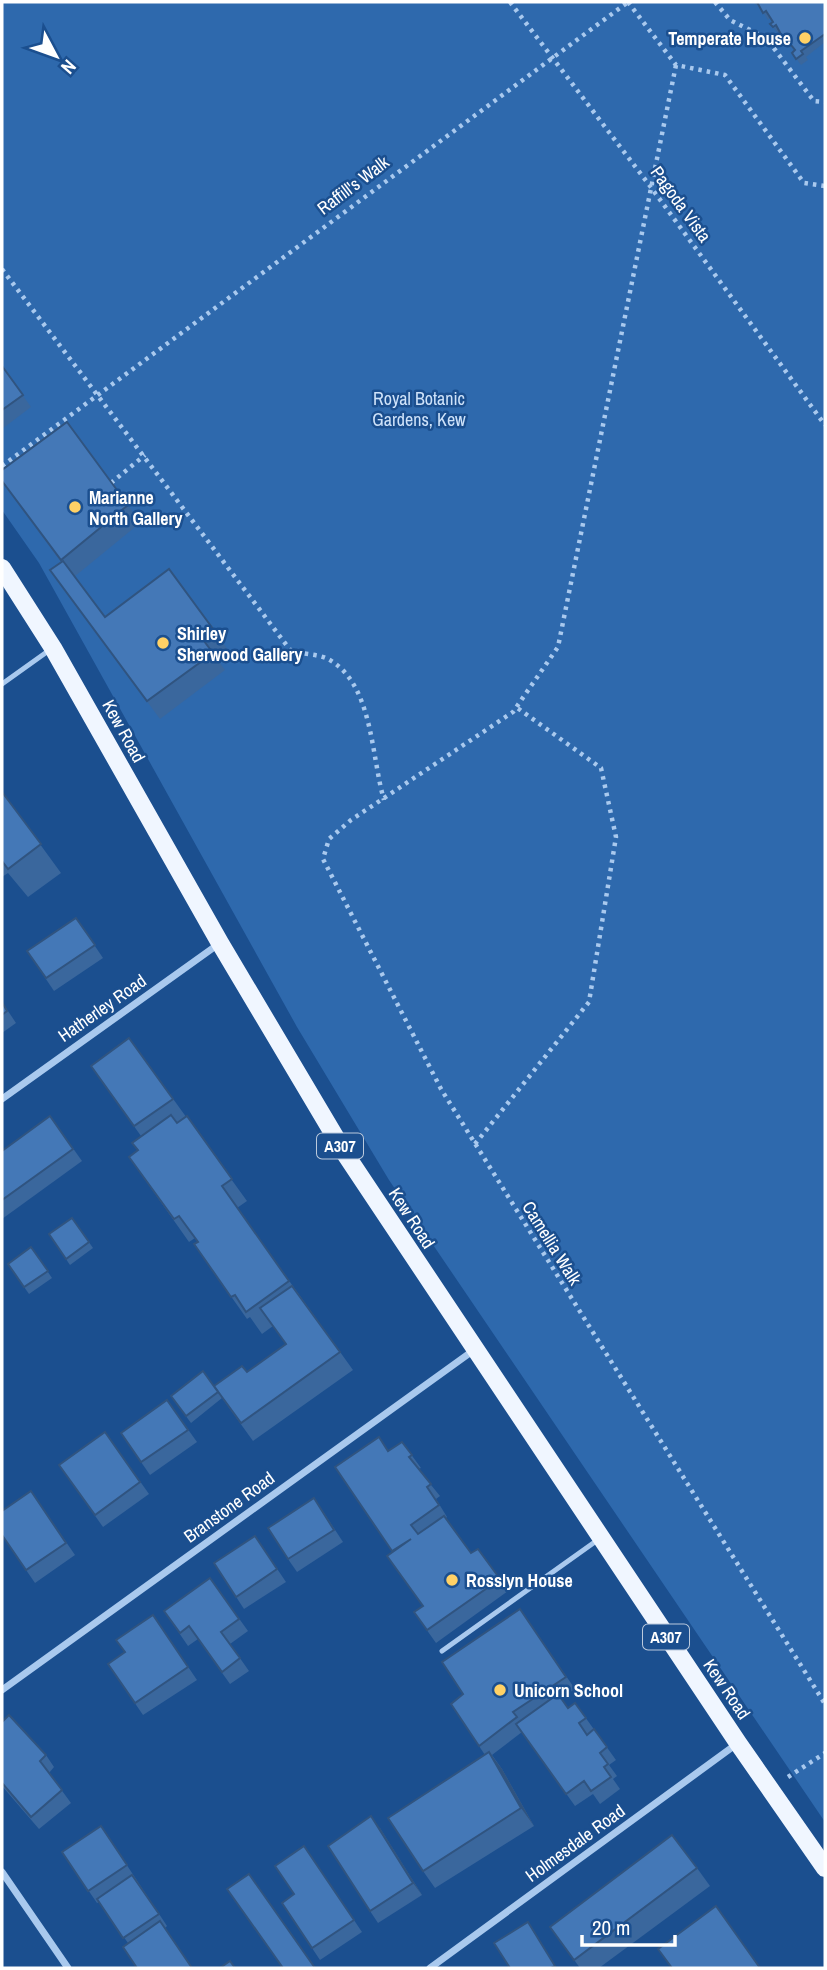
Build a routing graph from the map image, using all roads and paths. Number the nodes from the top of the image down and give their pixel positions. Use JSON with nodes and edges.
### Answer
{"nodes":[{"id":1,"x":510,"y":2,"type":"edge"},
{"id":2,"x":628,"y":2,"type":"edge"},
{"id":3,"x":715,"y":2,"type":"edge"},
{"id":4,"x":551,"y":55,"type":"junction"},
{"id":5,"x":676,"y":65,"type":"junction"},
{"id":6,"x":825,"y":102,"type":"edge"},
{"id":7,"x":650,"y":186,"type":"junction"},
{"id":8,"x":825,"y":186,"type":"edge"},
{"id":9,"x":2,"y":269,"type":"edge"},
{"id":10,"x":97,"y":393,"type":"junction"},
{"id":11,"x":825,"y":425,"type":"edge"},
{"id":12,"x":145,"y":456,"type":"junction"},
{"id":13,"x":2,"y":466,"type":"edge"},
{"id":14,"x":111,"y":483,"type":"edge"},
{"id":15,"x":2,"y":568,"type":"edge"},
{"id":16,"x":53,"y":648,"type":"junction"},
{"id":17,"x":2,"y":684,"type":"edge"},
{"id":18,"x":516,"y":707,"type":"junction"},
{"id":19,"x":384,"y":800,"type":"junction"},
{"id":20,"x":220,"y":943,"type":"junction"},
{"id":21,"x":2,"y":1099,"type":"edge"},
{"id":22,"x":475,"y":1144,"type":"junction"},
{"id":23,"x":474,"y":1350,"type":"junction"},
{"id":24,"x":600,"y":1538,"type":"junction"},
{"id":25,"x":443,"y":1651,"type":"dead end"},
{"id":26,"x":2,"y":1690,"type":"edge"},
{"id":27,"x":825,"y":1704,"type":"edge"},
{"id":28,"x":738,"y":1743,"type":"junction"},
{"id":29,"x":825,"y":1753,"type":"edge"},
{"id":30,"x":771,"y":1789,"type":"junction"},
{"id":31,"x":825,"y":1868,"type":"edge"},
{"id":32,"x":2,"y":1872,"type":"edge"},
{"id":33,"x":68,"y":1968,"type":"edge"},
{"id":34,"x":430,"y":1968,"type":"edge"}],
"edges":[{"from":1,"to":4,"type":"path","name":"Pagoda Vista"},
{"from":2,"to":4,"type":"path","name":"Raffill's Walk"},
{"from":2,"to":5,"type":"path"},
{"from":3,"to":6,"type":"path"},
{"from":4,"to":7,"type":"path","name":"Pagoda Vista"},
{"from":4,"to":10,"type":"path","name":"Raffill's Walk"},
{"from":5,"to":7,"type":"path","name":"Camellia Walk"},
{"from":5,"to":8,"type":"path"},
{"from":7,"to":11,"type":"path","name":"Pagoda Vista"},
{"from":7,"to":18,"type":"path","name":"Camellia Walk"},
{"from":9,"to":10,"type":"path"},
{"from":10,"to":12,"type":"path"},
{"from":10,"to":13,"type":"path","name":"Raffill's Walk"},
{"from":12,"to":14,"type":"path"},
{"from":12,"to":19,"type":"path"},
{"from":15,"to":16,"type":"main road","name":"Kew Road","number":"A307"},
{"from":16,"to":17,"type":"lane"},
{"from":16,"to":20,"type":"main road","name":"Kew Road","number":"A307"},
{"from":18,"to":19,"type":"path","name":"Camellia Walk"},
{"from":18,"to":22,"type":"path"},
{"from":19,"to":22,"type":"path","name":"Camellia Walk"},
{"from":20,"to":21,"type":"street","name":"Hatherley Road"},
{"from":20,"to":23,"type":"main road","name":"Kew Road","number":"A307"},
{"from":22,"to":27,"type":"path","name":"Camellia Walk"},
{"from":23,"to":24,"type":"main road","name":"Kew Road","number":"A307"},
{"from":23,"to":26,"type":"street","name":"Branstone Road"},
{"from":24,"to":25,"type":"lane"},
{"from":24,"to":28,"type":"main road","name":"Kew Road","number":"A307"},
{"from":28,"to":30,"type":"main road","name":"Kew Road","number":"A307"},
{"from":28,"to":34,"type":"street","name":"Holmesdale Road"},
{"from":29,"to":30,"type":"path"},
{"from":30,"to":31,"type":"main road","name":"Kew Road","number":"A307"},
{"from":32,"to":33,"type":"street"}]}
